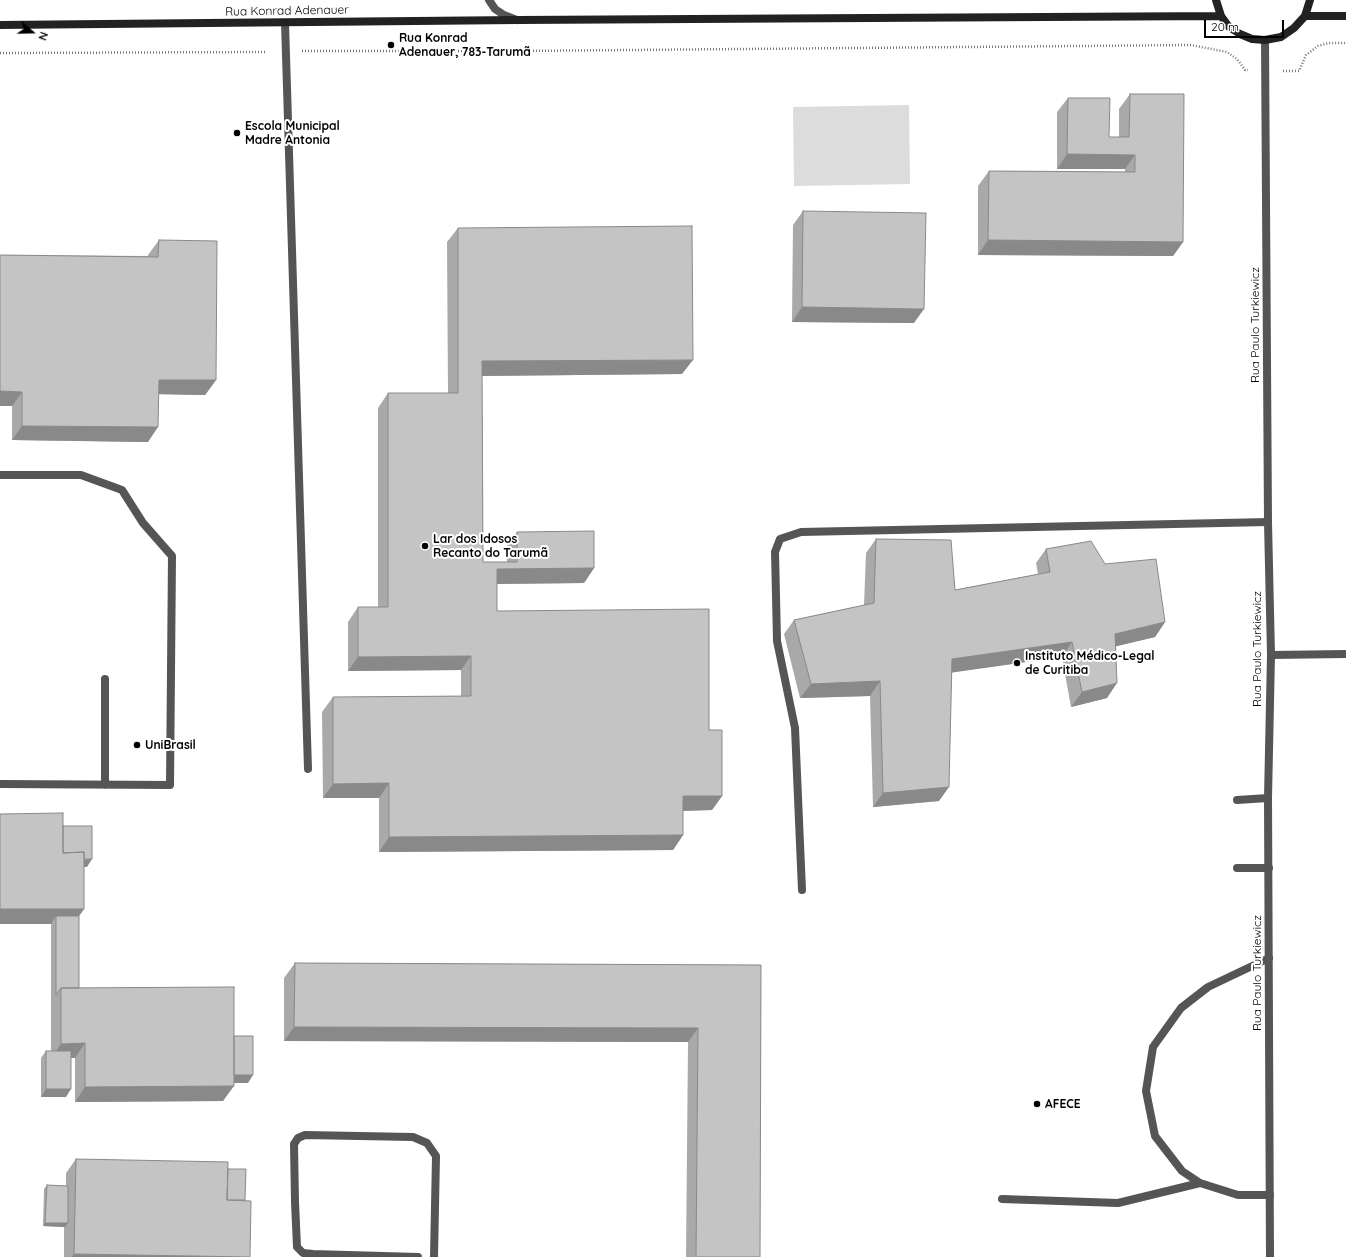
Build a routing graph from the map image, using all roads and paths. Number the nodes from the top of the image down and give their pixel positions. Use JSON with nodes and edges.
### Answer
{"nodes":[{"id":1,"x":489,"y":0,"type":"edge"},
{"id":2,"x":1216,"y":0,"type":"edge"},
{"id":3,"x":1310,"y":0,"type":"edge"},
{"id":4,"x":1221,"y":16,"type":"junction"},
{"id":5,"x":1304,"y":16,"type":"junction"},
{"id":6,"x":1346,"y":16,"type":"edge"},
{"id":7,"x":518,"y":20,"type":"junction"},
{"id":8,"x":285,"y":23,"type":"junction"},
{"id":9,"x":0,"y":26,"type":"edge"},
{"id":10,"x":1265,"y":40,"type":"junction"},
{"id":11,"x":1346,"y":43,"type":"edge"},
{"id":12,"x":286,"y":51,"type":"junction"},
{"id":13,"x":0,"y":54,"type":"edge"},
{"id":14,"x":1245,"y":70,"type":"dead end"},
{"id":15,"x":1299,"y":71,"type":"dead end"},
{"id":16,"x":0,"y":475,"type":"edge"},
{"id":17,"x":1268,"y":522,"type":"junction"},
{"id":18,"x":1346,"y":654,"type":"edge"},
{"id":19,"x":1271,"y":655,"type":"junction"},
{"id":20,"x":105,"y":679,"type":"dead end"},
{"id":21,"x":308,"y":769,"type":"dead end"},
{"id":22,"x":0,"y":784,"type":"edge"},
{"id":23,"x":105,"y":785,"type":"junction"},
{"id":24,"x":1268,"y":798,"type":"junction"},
{"id":25,"x":1236,"y":800,"type":"dead end"},
{"id":26,"x":1237,"y":868,"type":"dead end"},
{"id":27,"x":1269,"y":868,"type":"junction"},
{"id":28,"x":802,"y":890,"type":"dead end"},
{"id":29,"x":1269,"y":958,"type":"junction"},
{"id":30,"x":1200,"y":1183,"type":"junction"},
{"id":31,"x":1270,"y":1195,"type":"junction"},
{"id":32,"x":1002,"y":1200,"type":"dead end"},
{"id":33,"x":418,"y":1257,"type":"edge"},
{"id":34,"x":434,"y":1257,"type":"edge"},
{"id":35,"x":1270,"y":1257,"type":"edge"}],
"edges":[{"from":1,"to":7,"type":"street"},
{"from":2,"to":4,"type":"main road"},
{"from":3,"to":5,"type":"main road"},
{"from":4,"to":7,"type":"main road","name":"Rua Konrad Adenauer"},
{"from":4,"to":10,"type":"main road"},
{"from":5,"to":6,"type":"main road"},
{"from":5,"to":10,"type":"main road"},
{"from":7,"to":8,"type":"main road","name":"Rua Konrad Adenauer"},
{"from":8,"to":9,"type":"main road","name":"Rua Konrad Adenauer"},
{"from":8,"to":12,"type":"street"},
{"from":10,"to":17,"type":"street","name":"Rua Paulo Turkiewicz"},
{"from":11,"to":15,"type":"path"},
{"from":12,"to":13,"type":"path"},
{"from":12,"to":14,"type":"path"},
{"from":12,"to":21,"type":"street"},
{"from":16,"to":23,"type":"street"},
{"from":17,"to":19,"type":"street","name":"Rua Paulo Turkiewicz"},
{"from":17,"to":28,"type":"street"},
{"from":18,"to":19,"type":"street"},
{"from":19,"to":24,"type":"street","name":"Rua Paulo Turkiewicz"},
{"from":20,"to":23,"type":"street"},
{"from":22,"to":23,"type":"street"},
{"from":24,"to":25,"type":"street"},
{"from":24,"to":27,"type":"street","name":"Rua Paulo Turkiewicz"},
{"from":26,"to":27,"type":"street"},
{"from":27,"to":29,"type":"street","name":"Rua Paulo Turkiewicz"},
{"from":29,"to":30,"type":"street"},
{"from":29,"to":31,"type":"street","name":"Rua Paulo Turkiewicz"},
{"from":30,"to":31,"type":"street"},
{"from":30,"to":32,"type":"street"},
{"from":31,"to":35,"type":"street","name":"Rua Paulo Turkiewicz"},
{"from":33,"to":34,"type":"street"}]}
